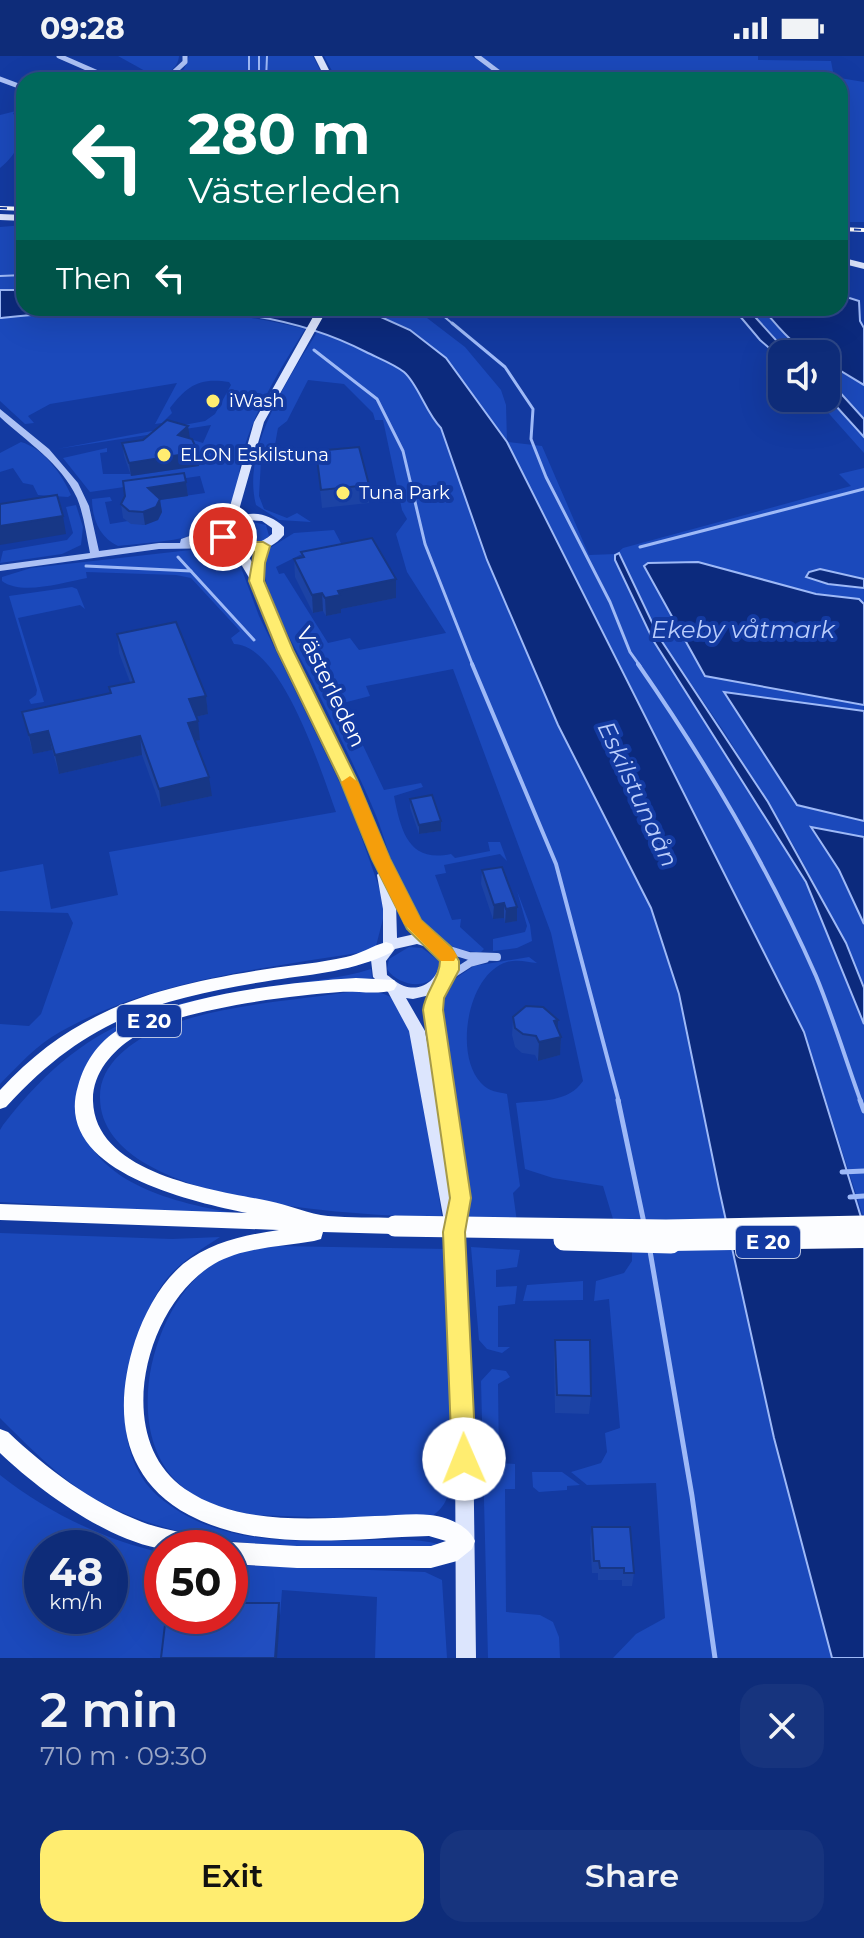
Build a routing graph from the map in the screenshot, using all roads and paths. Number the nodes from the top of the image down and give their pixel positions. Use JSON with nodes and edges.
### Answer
{"nodes":[{"id":1,"x":59,"y":56,"type":"edge"},
{"id":2,"x":185,"y":56,"type":"edge"},
{"id":3,"x":477,"y":56,"type":"edge"},
{"id":4,"x":96,"y":72,"type":"edge"},
{"id":5,"x":173,"y":72,"type":"edge"},
{"id":6,"x":498,"y":72,"type":"edge"},
{"id":7,"x":318,"y":316,"type":"edge"},
{"id":8,"x":0,"y":412,"type":"edge"},
{"id":9,"x":246,"y":470,"type":"junction"},
{"id":10,"x":265,"y":518,"type":"junction"},
{"id":11,"x":228,"y":524,"type":"junction"},
{"id":12,"x":159,"y":546,"type":"junction"},
{"id":13,"x":235,"y":546,"type":"junction"},
{"id":14,"x":263,"y":546,"type":"junction"},
{"id":15,"x":95,"y":554,"type":"junction"},
{"id":16,"x":0,"y":568,"type":"edge"},
{"id":17,"x":257,"y":581,"type":"junction"},
{"id":18,"x":381,"y":859,"type":"junction"},
{"id":19,"x":434,"y":944,"type":"junction"},
{"id":20,"x":388,"y":947,"type":"junction"},
{"id":21,"x":443,"y":981,"type":"junction"},
{"id":22,"x":391,"y":987,"type":"junction"},
{"id":23,"x":0,"y":1102,"type":"edge"},
{"id":24,"x":0,"y":1212,"type":"edge"},
{"id":25,"x":0,"y":1221,"type":"edge"},
{"id":26,"x":864,"y":1226,"type":"edge"},
{"id":27,"x":321,"y":1228,"type":"junction"},
{"id":28,"x":395,"y":1231,"type":"junction"},
{"id":29,"x":454,"y":1232,"type":"junction"},
{"id":30,"x":864,"y":1240,"type":"edge"},
{"id":31,"x":0,"y":1439,"type":"edge"},
{"id":32,"x":144,"y":1534,"type":"edge"},
{"id":33,"x":464,"y":1541,"type":"junction"},
{"id":34,"x":248,"y":1554,"type":"edge"},
{"id":35,"x":466,"y":1658,"type":"edge"}],
"edges":[{"from":1,"to":4,"type":"street"},
{"from":2,"to":5,"type":"street"},
{"from":3,"to":6,"type":"street"},
{"from":7,"to":9,"type":"main road"},
{"from":8,"to":15,"type":"street"},
{"from":9,"to":10,"type":"main road"},
{"from":9,"to":11,"type":"main road"},
{"from":10,"to":11,"type":"main road"},
{"from":10,"to":14,"type":"main road"},
{"from":11,"to":12,"type":"street"},
{"from":11,"to":13,"type":"main road","name":"Västerleden"},
{"from":12,"to":13,"type":"street"},
{"from":12,"to":15,"type":"street"},
{"from":13,"to":14,"type":"main road"},
{"from":13,"to":17,"type":"main road","name":"Västerleden"},
{"from":14,"to":17,"type":"main road"},
{"from":15,"to":16,"type":"street"},
{"from":17,"to":18,"type":"main road","name":"Västerleden"},
{"from":18,"to":19,"type":"main road","name":"Västerleden"},
{"from":18,"to":20,"type":"main road","name":"Västerleden"},
{"from":19,"to":20,"type":"main road"},
{"from":19,"to":21,"type":"main road"},
{"from":19,"to":21,"type":"street"},
{"from":20,"to":22,"type":"main road"},
{"from":20,"to":23,"type":"highway","number":"E 20"},
{"from":21,"to":22,"type":"main road"},
{"from":21,"to":29,"type":"main road"},
{"from":22,"to":27,"type":"highway","number":"E 20"},
{"from":22,"to":29,"type":"main road"},
{"from":24,"to":27,"type":"highway","number":"E 20"},
{"from":25,"to":27,"type":"highway","number":"E 20"},
{"from":26,"to":28,"type":"highway","number":"E 20","bridge":true},
{"from":27,"to":28,"type":"highway","number":"E 20"},
{"from":27,"to":33,"type":"highway","number":"E 20"},
{"from":28,"to":30,"type":"highway","number":"E 20","bridge":true},
{"from":29,"to":33,"type":"main road"},
{"from":31,"to":32,"type":"highway"},
{"from":33,"to":34,"type":"highway"},
{"from":33,"to":35,"type":"main road"}]}
